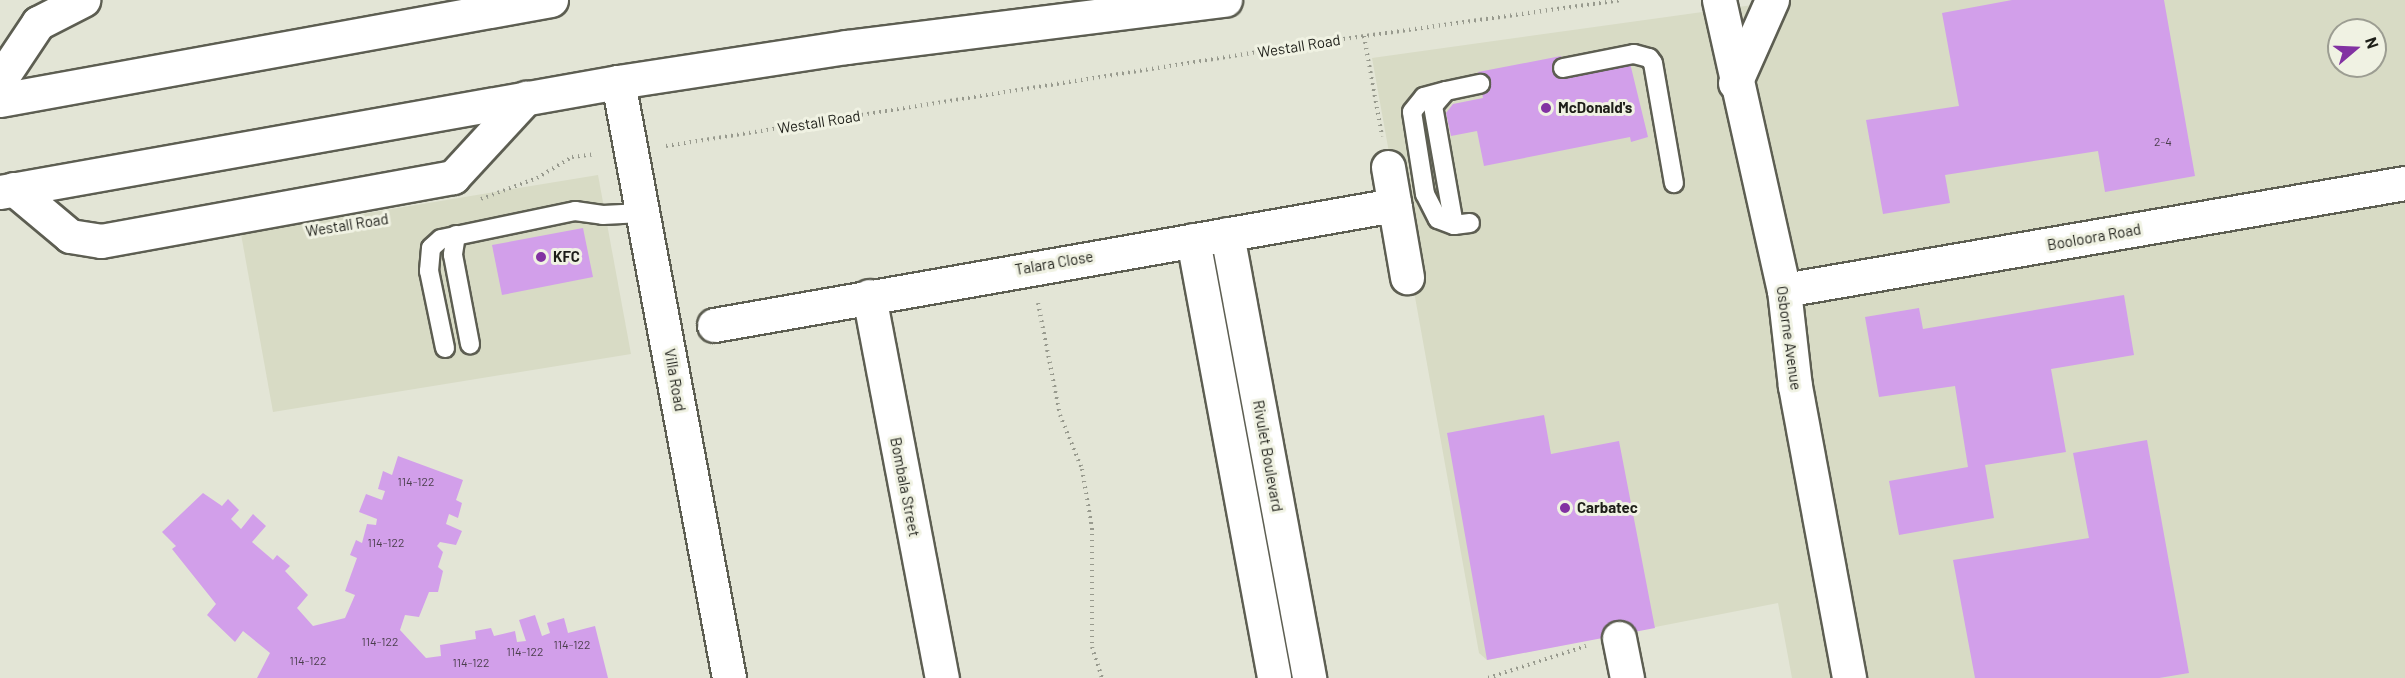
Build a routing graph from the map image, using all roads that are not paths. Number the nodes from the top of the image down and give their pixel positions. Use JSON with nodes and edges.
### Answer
{"nodes":[{"id":1,"x":82,"y":0,"type":"edge"},
{"id":2,"x":550,"y":0,"type":"edge"},
{"id":3,"x":1225,"y":0,"type":"edge"},
{"id":4,"x":1719,"y":0,"type":"edge"},
{"id":5,"x":1772,"y":0,"type":"edge"},
{"id":6,"x":1563,"y":68,"type":"dead end"},
{"id":7,"x":0,"y":80,"type":"edge"},
{"id":8,"x":618,"y":82,"type":"junction"},
{"id":9,"x":1735,"y":83,"type":"junction"},
{"id":10,"x":1480,"y":84,"type":"dead end"},
{"id":11,"x":526,"y":98,"type":"junction"},
{"id":12,"x":0,"y":100,"type":"edge"},
{"id":13,"x":1388,"y":167,"type":"road end"},
{"id":14,"x":1674,"y":183,"type":"dead end"},
{"id":15,"x":2405,"y":183,"type":"edge"},
{"id":16,"x":7,"y":191,"type":"edge"},
{"id":17,"x":1394,"y":205,"type":"junction"},
{"id":18,"x":642,"y":213,"type":"junction"},
{"id":19,"x":1462,"y":224,"type":"dead end"},
{"id":20,"x":1227,"y":234,"type":"junction"},
{"id":21,"x":456,"y":235,"type":"junction"},
{"id":22,"x":1193,"y":240,"type":"junction"},
{"id":23,"x":1407,"y":277,"type":"dead end"},
{"id":24,"x":1784,"y":290,"type":"junction"},
{"id":25,"x":869,"y":296,"type":"junction"},
{"id":26,"x":714,"y":325,"type":"dead end"},
{"id":27,"x":470,"y":344,"type":"dead end"},
{"id":28,"x":446,"y":348,"type":"dead end"},
{"id":29,"x":1619,"y":638,"type":"road end"},
{"id":30,"x":729,"y":678,"type":"edge"},
{"id":31,"x":942,"y":678,"type":"edge"},
{"id":32,"x":1274,"y":678,"type":"edge"},
{"id":33,"x":1309,"y":678,"type":"edge"},
{"id":34,"x":1627,"y":678,"type":"edge"},
{"id":35,"x":1849,"y":678,"type":"edge"}],
"edges":[{"from":1,"to":7,"type":"street"},
{"from":2,"to":12,"type":"street"},
{"from":3,"to":8,"type":"street"},
{"from":4,"to":9,"type":"street","name":"Osborne Avenue"},
{"from":5,"to":9,"type":"street"},
{"from":6,"to":14,"type":"lane"},
{"from":8,"to":11,"type":"street"},
{"from":8,"to":18,"type":"street","name":"Villa Road"},
{"from":9,"to":24,"type":"street","name":"Osborne Avenue"},
{"from":10,"to":19,"type":"lane"},
{"from":11,"to":16,"type":"street"},
{"from":11,"to":16,"type":"street","name":"Westall Road"},
{"from":13,"to":17,"type":"street"},
{"from":15,"to":24,"type":"street","name":"Booloora Road"},
{"from":17,"to":20,"type":"street","name":"Talara Close"},
{"from":17,"to":23,"type":"street"},
{"from":18,"to":21,"type":"lane"},
{"from":18,"to":30,"type":"street","name":"Villa Road"},
{"from":20,"to":22,"type":"street","name":"Talara Close"},
{"from":20,"to":33,"type":"street","name":"Rivulet Boulevard"},
{"from":21,"to":27,"type":"lane"},
{"from":21,"to":28,"type":"lane"},
{"from":22,"to":25,"type":"street","name":"Talara Close"},
{"from":22,"to":32,"type":"street"},
{"from":24,"to":35,"type":"street","name":"Osborne Avenue"},
{"from":25,"to":26,"type":"street","name":"Talara Close"},
{"from":25,"to":31,"type":"street","name":"Bombala Street"},
{"from":29,"to":34,"type":"street"}]}
